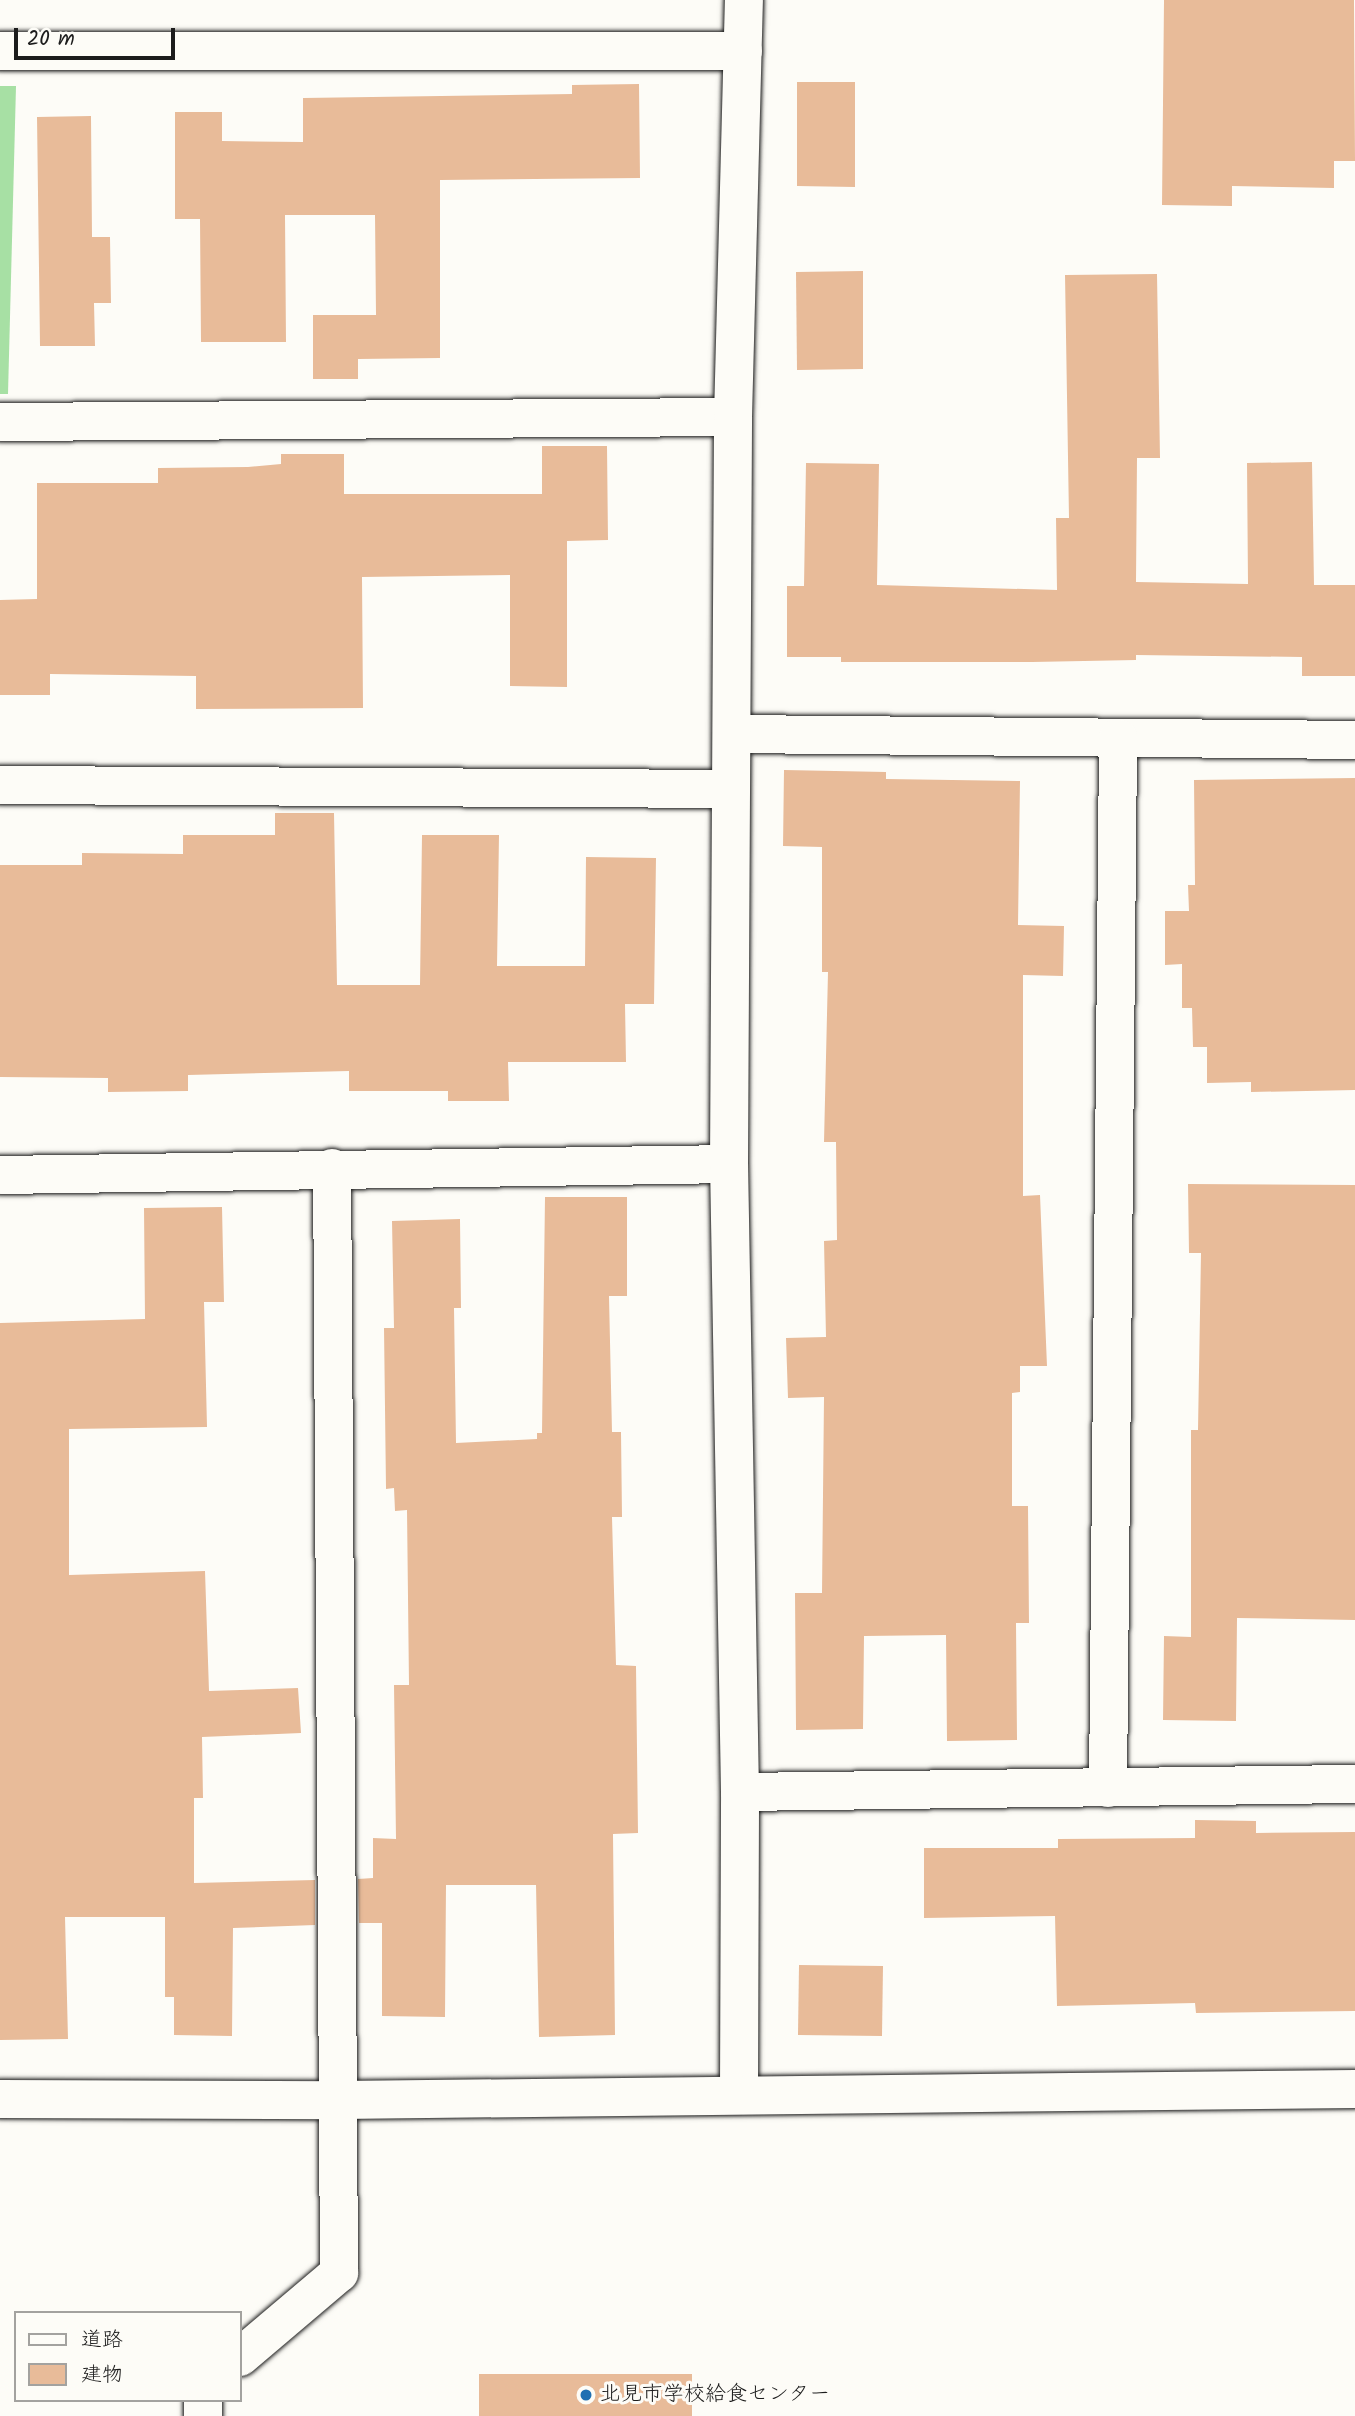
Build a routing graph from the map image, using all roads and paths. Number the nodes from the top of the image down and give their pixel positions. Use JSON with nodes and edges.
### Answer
{"nodes":[{"id":1,"x":744,"y":0,"type":"edge"},
{"id":2,"x":0,"y":51,"type":"edge"},
{"id":3,"x":743,"y":51,"type":"junction"},
{"id":4,"x":733,"y":417,"type":"junction"},
{"id":5,"x":0,"y":422,"type":"edge"},
{"id":6,"x":733,"y":734,"type":"junction"},
{"id":7,"x":1118,"y":738,"type":"junction"},
{"id":8,"x":1355,"y":740,"type":"edge"},
{"id":9,"x":0,"y":785,"type":"edge"},
{"id":10,"x":731,"y":789,"type":"junction"},
{"id":11,"x":729,"y":1164,"type":"junction"},
{"id":12,"x":332,"y":1168,"type":"junction"},
{"id":13,"x":0,"y":1175,"type":"edge"},
{"id":14,"x":1355,"y":1784,"type":"edge"},
{"id":15,"x":1108,"y":1788,"type":"junction"},
{"id":16,"x":740,"y":1792,"type":"junction"},
{"id":17,"x":1355,"y":2089,"type":"edge"},
{"id":18,"x":739,"y":2093,"type":"junction"},
{"id":19,"x":0,"y":2099,"type":"edge"},
{"id":20,"x":340,"y":2100,"type":"junction"},
{"id":21,"x":242,"y":2355,"type":"edge"}],
"edges":[{"from":1,"to":3,"type":"street"},
{"from":2,"to":3,"type":"street"},
{"from":3,"to":4,"type":"street"},
{"from":4,"to":5,"type":"street"},
{"from":4,"to":6,"type":"street"},
{"from":6,"to":7,"type":"street"},
{"from":6,"to":10,"type":"street"},
{"from":7,"to":8,"type":"street"},
{"from":7,"to":15,"type":"street"},
{"from":9,"to":10,"type":"street"},
{"from":10,"to":11,"type":"street"},
{"from":11,"to":12,"type":"street"},
{"from":11,"to":16,"type":"street"},
{"from":12,"to":13,"type":"street"},
{"from":12,"to":20,"type":"street"},
{"from":14,"to":15,"type":"street"},
{"from":15,"to":16,"type":"street"},
{"from":16,"to":18,"type":"street"},
{"from":17,"to":18,"type":"street"},
{"from":18,"to":20,"type":"street"},
{"from":19,"to":20,"type":"street"},
{"from":20,"to":21,"type":"street"}]}
